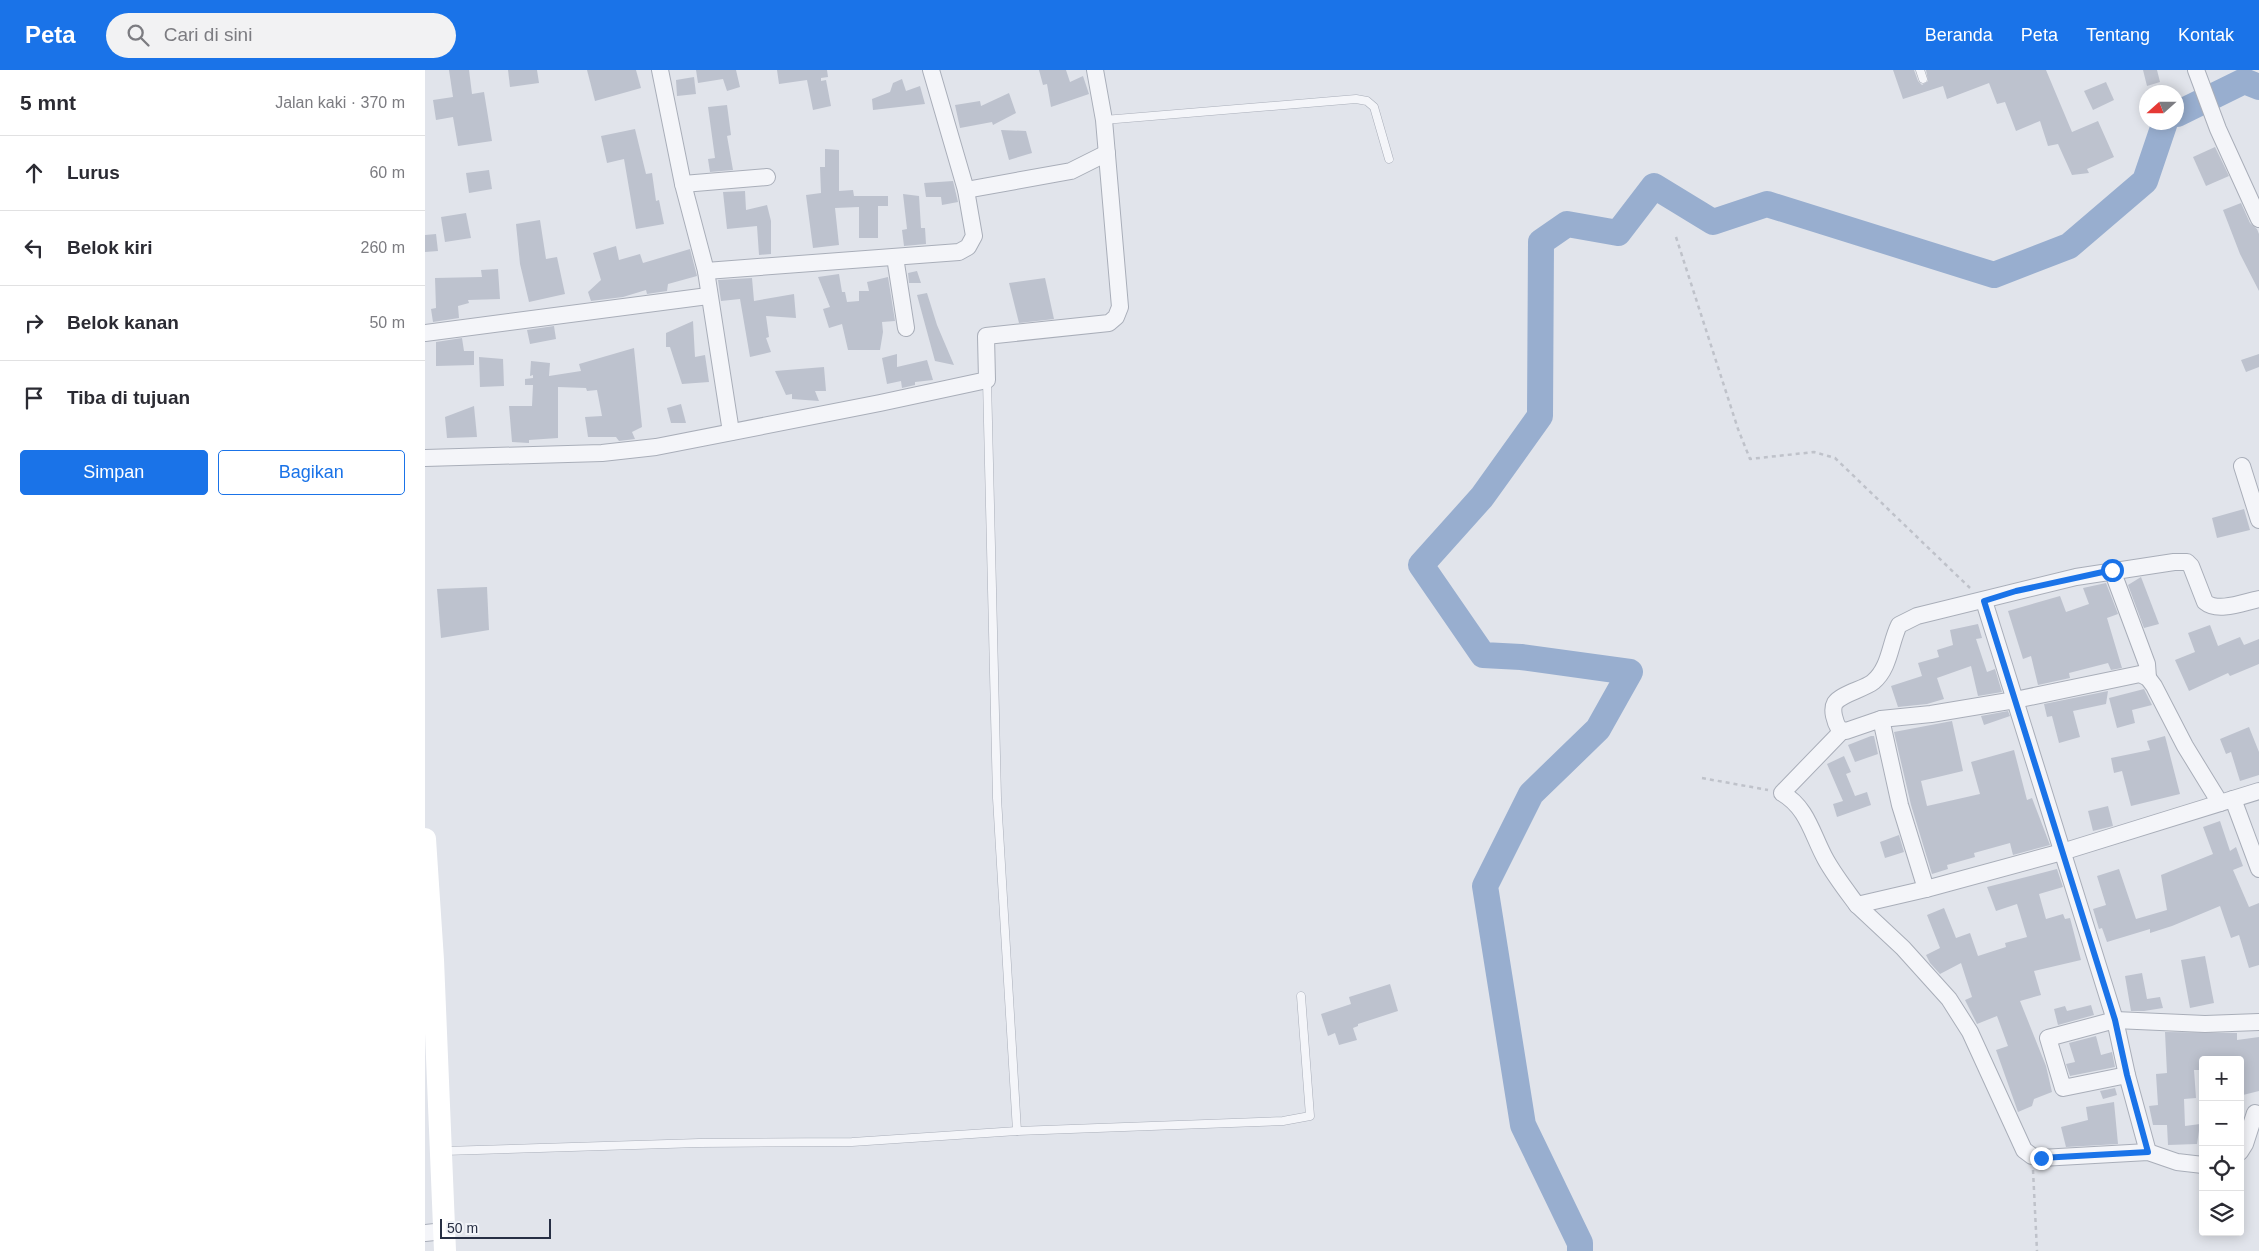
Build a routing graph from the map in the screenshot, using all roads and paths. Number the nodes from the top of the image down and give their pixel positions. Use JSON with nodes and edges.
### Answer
{"nodes":[{"id":1,"x":660,"y":70,"type":"edge"},
{"id":2,"x":931,"y":70,"type":"edge"},
{"id":3,"x":1095,"y":70,"type":"edge"},
{"id":4,"x":1920,"y":70,"type":"edge"},
{"id":5,"x":2198,"y":73,"type":"edge"},
{"id":6,"x":1923,"y":80,"type":"dead end"},
{"id":7,"x":1104,"y":120,"type":"junction"},
{"id":8,"x":1107,"y":153,"type":"junction"},
{"id":9,"x":1389,"y":159,"type":"dead end"},
{"id":10,"x":767,"y":177,"type":"dead end"},
{"id":11,"x":683,"y":184,"type":"junction"},
{"id":12,"x":966,"y":190,"type":"junction"},
{"id":13,"x":2259,"y":219,"type":"edge"},
{"id":14,"x":1676,"y":237,"type":"dead end"},
{"id":15,"x":895,"y":257,"type":"junction"},
{"id":16,"x":706,"y":272,"type":"junction"},
{"id":17,"x":709,"y":296,"type":"junction"},
{"id":18,"x":905,"y":328,"type":"dead end"},
{"id":19,"x":425,"y":333,"type":"edge"},
{"id":20,"x":987,"y":380,"type":"junction"},
{"id":21,"x":731,"y":432,"type":"junction"},
{"id":22,"x":425,"y":458,"type":"edge"},
{"id":23,"x":2242,"y":466,"type":"dead end"},
{"id":24,"x":2259,"y":520,"type":"edge"},
{"id":25,"x":2112,"y":570,"type":"junction"},
{"id":26,"x":2259,"y":599,"type":"edge"},
{"id":27,"x":1984,"y":601,"type":"junction"},
{"id":28,"x":2148,"y":678,"type":"junction"},
{"id":29,"x":2015,"y":700,"type":"junction"},
{"id":30,"x":1881,"y":719,"type":"junction"},
{"id":31,"x":1842,"y":731,"type":"junction"},
{"id":32,"x":1701,"y":778,"type":"dead end"},
{"id":33,"x":2259,"y":791,"type":"edge"},
{"id":34,"x":1782,"y":793,"type":"junction"},
{"id":35,"x":2226,"y":801,"type":"junction"},
{"id":36,"x":425,"y":839,"type":"edge"},
{"id":37,"x":2062,"y":852,"type":"junction"},
{"id":38,"x":2259,"y":869,"type":"edge"},
{"id":39,"x":1926,"y":889,"type":"junction"},
{"id":40,"x":1857,"y":905,"type":"junction"},
{"id":41,"x":1301,"y":996,"type":"dead end"},
{"id":42,"x":2115,"y":1020,"type":"junction"},
{"id":43,"x":2259,"y":1022,"type":"edge"},
{"id":44,"x":2127,"y":1075,"type":"junction"},
{"id":45,"x":432,"y":1100,"type":"edge"},
{"id":46,"x":2255,"y":1113,"type":"dead end"},
{"id":47,"x":1017,"y":1131,"type":"junction"},
{"id":48,"x":2244,"y":1146,"type":"edge"},
{"id":49,"x":441,"y":1151,"type":"junction"},
{"id":50,"x":2148,"y":1152,"type":"junction"},
{"id":51,"x":2032,"y":1156,"type":"junction"},
{"id":52,"x":2199,"y":1165,"type":"edge"},
{"id":53,"x":438,"y":1238,"type":"edge"},
{"id":54,"x":2037,"y":1251,"type":"edge"}],
"edges":[{"from":1,"to":11,"type":"street"},
{"from":2,"to":12,"type":"street"},
{"from":3,"to":7,"type":"street"},
{"from":4,"to":6,"type":"lane"},
{"from":5,"to":13,"type":"street"},
{"from":7,"to":8,"type":"street"},
{"from":7,"to":9,"type":"lane"},
{"from":8,"to":12,"type":"street"},
{"from":8,"to":20,"type":"street"},
{"from":10,"to":11,"type":"street"},
{"from":11,"to":16,"type":"street"},
{"from":12,"to":15,"type":"street"},
{"from":14,"to":27,"type":"path"},
{"from":15,"to":16,"type":"street"},
{"from":15,"to":18,"type":"street"},
{"from":16,"to":17,"type":"street"},
{"from":17,"to":19,"type":"street"},
{"from":17,"to":21,"type":"street"},
{"from":20,"to":21,"type":"street"},
{"from":20,"to":47,"type":"lane"},
{"from":21,"to":22,"type":"street"},
{"from":23,"to":24,"type":"street"},
{"from":25,"to":26,"type":"street"},
{"from":25,"to":27,"type":"street"},
{"from":25,"to":28,"type":"street"},
{"from":27,"to":29,"type":"street"},
{"from":27,"to":31,"type":"street"},
{"from":28,"to":29,"type":"street"},
{"from":28,"to":35,"type":"street"},
{"from":29,"to":30,"type":"street"},
{"from":29,"to":37,"type":"street"},
{"from":30,"to":31,"type":"street"},
{"from":30,"to":39,"type":"street"},
{"from":31,"to":34,"type":"street"},
{"from":32,"to":34,"type":"path"},
{"from":33,"to":35,"type":"street"},
{"from":34,"to":40,"type":"street"},
{"from":35,"to":37,"type":"street"},
{"from":35,"to":38,"type":"street"},
{"from":36,"to":45,"type":"street"},
{"from":37,"to":39,"type":"street"},
{"from":37,"to":42,"type":"street"},
{"from":39,"to":40,"type":"street"},
{"from":40,"to":51,"type":"street"},
{"from":41,"to":47,"type":"lane"},
{"from":42,"to":43,"type":"street"},
{"from":42,"to":44,"type":"street"},
{"from":42,"to":44,"type":"street"},
{"from":44,"to":50,"type":"street"},
{"from":45,"to":49,"type":"street"},
{"from":46,"to":48,"type":"street"},
{"from":47,"to":49,"type":"lane"},
{"from":49,"to":53,"type":"street"},
{"from":50,"to":51,"type":"street"},
{"from":50,"to":52,"type":"street"},
{"from":51,"to":54,"type":"path"}]}
